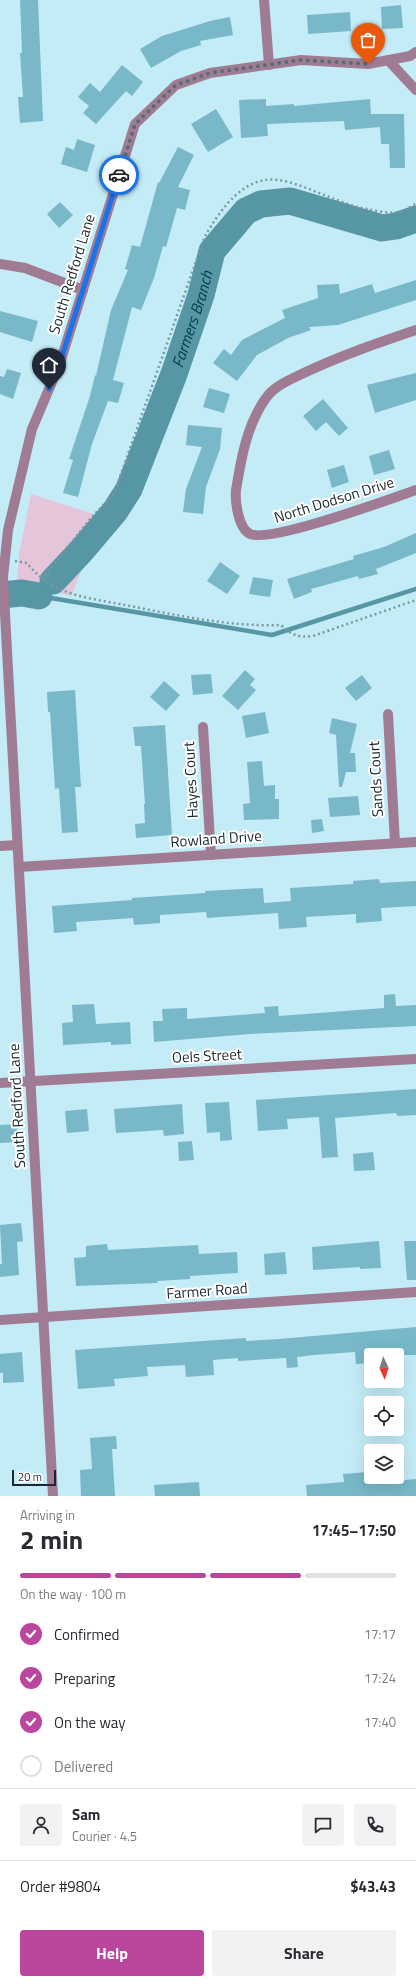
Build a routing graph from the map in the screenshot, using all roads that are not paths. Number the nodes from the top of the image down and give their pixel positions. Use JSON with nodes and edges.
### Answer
{"nodes":[{"id":1,"x":264,"y":0,"type":"edge"},
{"id":2,"x":416,"y":52,"type":"edge"},
{"id":3,"x":388,"y":60,"type":"junction"},
{"id":4,"x":269,"y":65,"type":"junction"},
{"id":5,"x":416,"y":90,"type":"edge"},
{"id":6,"x":0,"y":264,"type":"edge"},
{"id":7,"x":83,"y":290,"type":"junction"},
{"id":8,"x":416,"y":330,"type":"edge"},
{"id":9,"x":416,"y":490,"type":"edge"},
{"id":10,"x":388,"y":714,"type":"dead end"},
{"id":11,"x":203,"y":727,"type":"dead end"},
{"id":12,"x":416,"y":842,"type":"edge"},
{"id":13,"x":395,"y":843,"type":"junction"},
{"id":14,"x":18,"y":845,"type":"junction"},
{"id":15,"x":0,"y":846,"type":"edge"},
{"id":16,"x":211,"y":855,"type":"junction"},
{"id":17,"x":19,"y":867,"type":"junction"},
{"id":18,"x":416,"y":1059,"type":"edge"},
{"id":19,"x":30,"y":1082,"type":"junction"},
{"id":20,"x":0,"y":1084,"type":"edge"},
{"id":21,"x":416,"y":1292,"type":"edge"},
{"id":22,"x":44,"y":1318,"type":"junction"},
{"id":23,"x":0,"y":1320,"type":"edge"},
{"id":24,"x":53,"y":1496,"type":"edge"}],
"edges":[{"from":1,"to":4,"type":"street"},
{"from":2,"to":3,"type":"street","name":"South Redford Lane"},
{"from":3,"to":4,"type":"street","name":"South Redford Lane"},
{"from":3,"to":5,"type":"street"},
{"from":4,"to":7,"type":"street","name":"South Redford Lane"},
{"from":6,"to":7,"type":"street"},
{"from":7,"to":14,"type":"street","name":"South Redford Lane"},
{"from":8,"to":9,"type":"street","name":"North Dodson Drive"},
{"from":10,"to":13,"type":"street","name":"Sands Court"},
{"from":11,"to":16,"type":"street","name":"Hayes Court"},
{"from":12,"to":13,"type":"street","name":"Rowland Drive"},
{"from":13,"to":16,"type":"street","name":"Rowland Drive"},
{"from":14,"to":15,"type":"street"},
{"from":14,"to":17,"type":"street","name":"South Redford Lane"},
{"from":16,"to":17,"type":"street","name":"Rowland Drive"},
{"from":17,"to":19,"type":"street","name":"South Redford Lane"},
{"from":18,"to":19,"type":"street","name":"Oels Street"},
{"from":19,"to":20,"type":"street","name":"Oels Street"},
{"from":19,"to":22,"type":"street","name":"South Redford Lane"},
{"from":21,"to":22,"type":"street","name":"Farmer Road"},
{"from":22,"to":23,"type":"street","name":"Farmer Road"},
{"from":22,"to":24,"type":"street","name":"South Redford Lane"}]}
